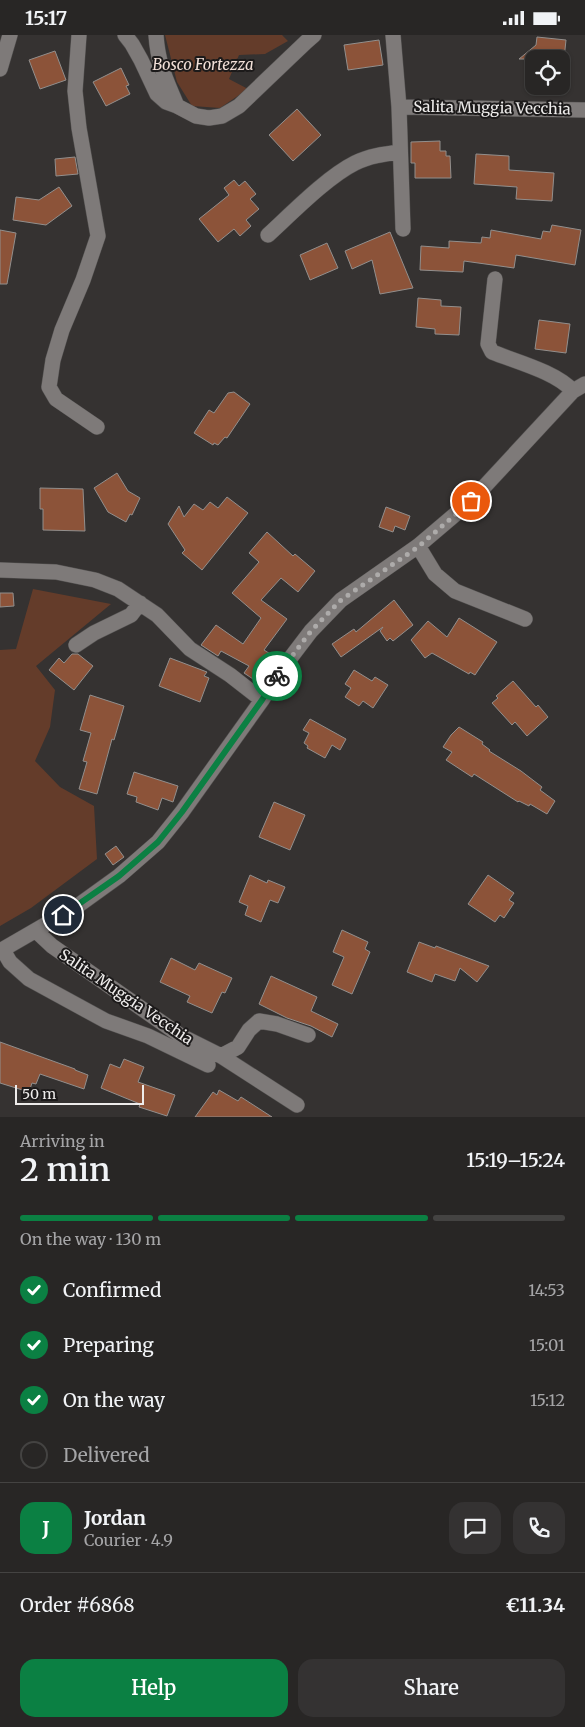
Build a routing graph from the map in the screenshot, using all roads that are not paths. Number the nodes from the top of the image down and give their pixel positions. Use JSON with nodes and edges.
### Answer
{"nodes":[{"id":1,"x":10,"y":35,"type":"edge"},
{"id":2,"x":79,"y":35,"type":"edge"},
{"id":3,"x":125,"y":35,"type":"edge"},
{"id":4,"x":156,"y":35,"type":"edge"},
{"id":5,"x":314,"y":35,"type":"edge"},
{"id":6,"x":393,"y":35,"type":"edge"},
{"id":7,"x":0,"y":69,"type":"edge"},
{"id":8,"x":177,"y":106,"type":"junction"},
{"id":9,"x":399,"y":107,"type":"junction"},
{"id":10,"x":585,"y":109,"type":"edge"},
{"id":11,"x":400,"y":152,"type":"junction"},
{"id":12,"x":404,"y":229,"type":"dead end"},
{"id":13,"x":268,"y":235,"type":"dead end"},
{"id":14,"x":495,"y":279,"type":"dead end"},
{"id":15,"x":579,"y":387,"type":"edge"},
{"id":16,"x":97,"y":427,"type":"dead end"},
{"id":17,"x":418,"y":547,"type":"junction"},
{"id":18,"x":0,"y":570,"type":"edge"},
{"id":19,"x":140,"y":603,"type":"junction"},
{"id":20,"x":525,"y":619,"type":"dead end"},
{"id":21,"x":76,"y":645,"type":"dead end"},
{"id":22,"x":262,"y":700,"type":"junction"},
{"id":23,"x":36,"y":931,"type":"junction"},
{"id":24,"x":2,"y":950,"type":"edge"},
{"id":25,"x":308,"y":1035,"type":"dead end"},
{"id":26,"x":220,"y":1056,"type":"junction"},
{"id":27,"x":208,"y":1065,"type":"dead end"},
{"id":28,"x":297,"y":1105,"type":"dead end"}],
"edges":[{"from":1,"to":7,"type":"street"},
{"from":2,"to":16,"type":"street"},
{"from":3,"to":8,"type":"street"},
{"from":4,"to":8,"type":"street"},
{"from":5,"to":8,"type":"street"},
{"from":6,"to":9,"type":"street"},
{"from":9,"to":10,"type":"street","name":"Salita Muggia Vecchia"},
{"from":9,"to":11,"type":"street"},
{"from":11,"to":12,"type":"street"},
{"from":11,"to":13,"type":"street"},
{"from":14,"to":15,"type":"street","name":"Salita Muggia Vecchia"},
{"from":15,"to":17,"type":"street","name":"Salita Muggia Vecchia"},
{"from":17,"to":20,"type":"street"},
{"from":17,"to":22,"type":"street","name":"Salita Muggia Vecchia"},
{"from":18,"to":19,"type":"street"},
{"from":19,"to":21,"type":"street"},
{"from":19,"to":22,"type":"street"},
{"from":22,"to":23,"type":"street","name":"Salita Muggia Vecchia"},
{"from":23,"to":24,"type":"street","name":"Salita Muggia Vecchia"},
{"from":23,"to":26,"type":"street","name":"Salita Muggia Vecchia"},
{"from":24,"to":27,"type":"street","name":"Salita Muggia Vecchia"},
{"from":25,"to":26,"type":"street"},
{"from":26,"to":28,"type":"street","name":"Salita Muggia Vecchia"}]}
